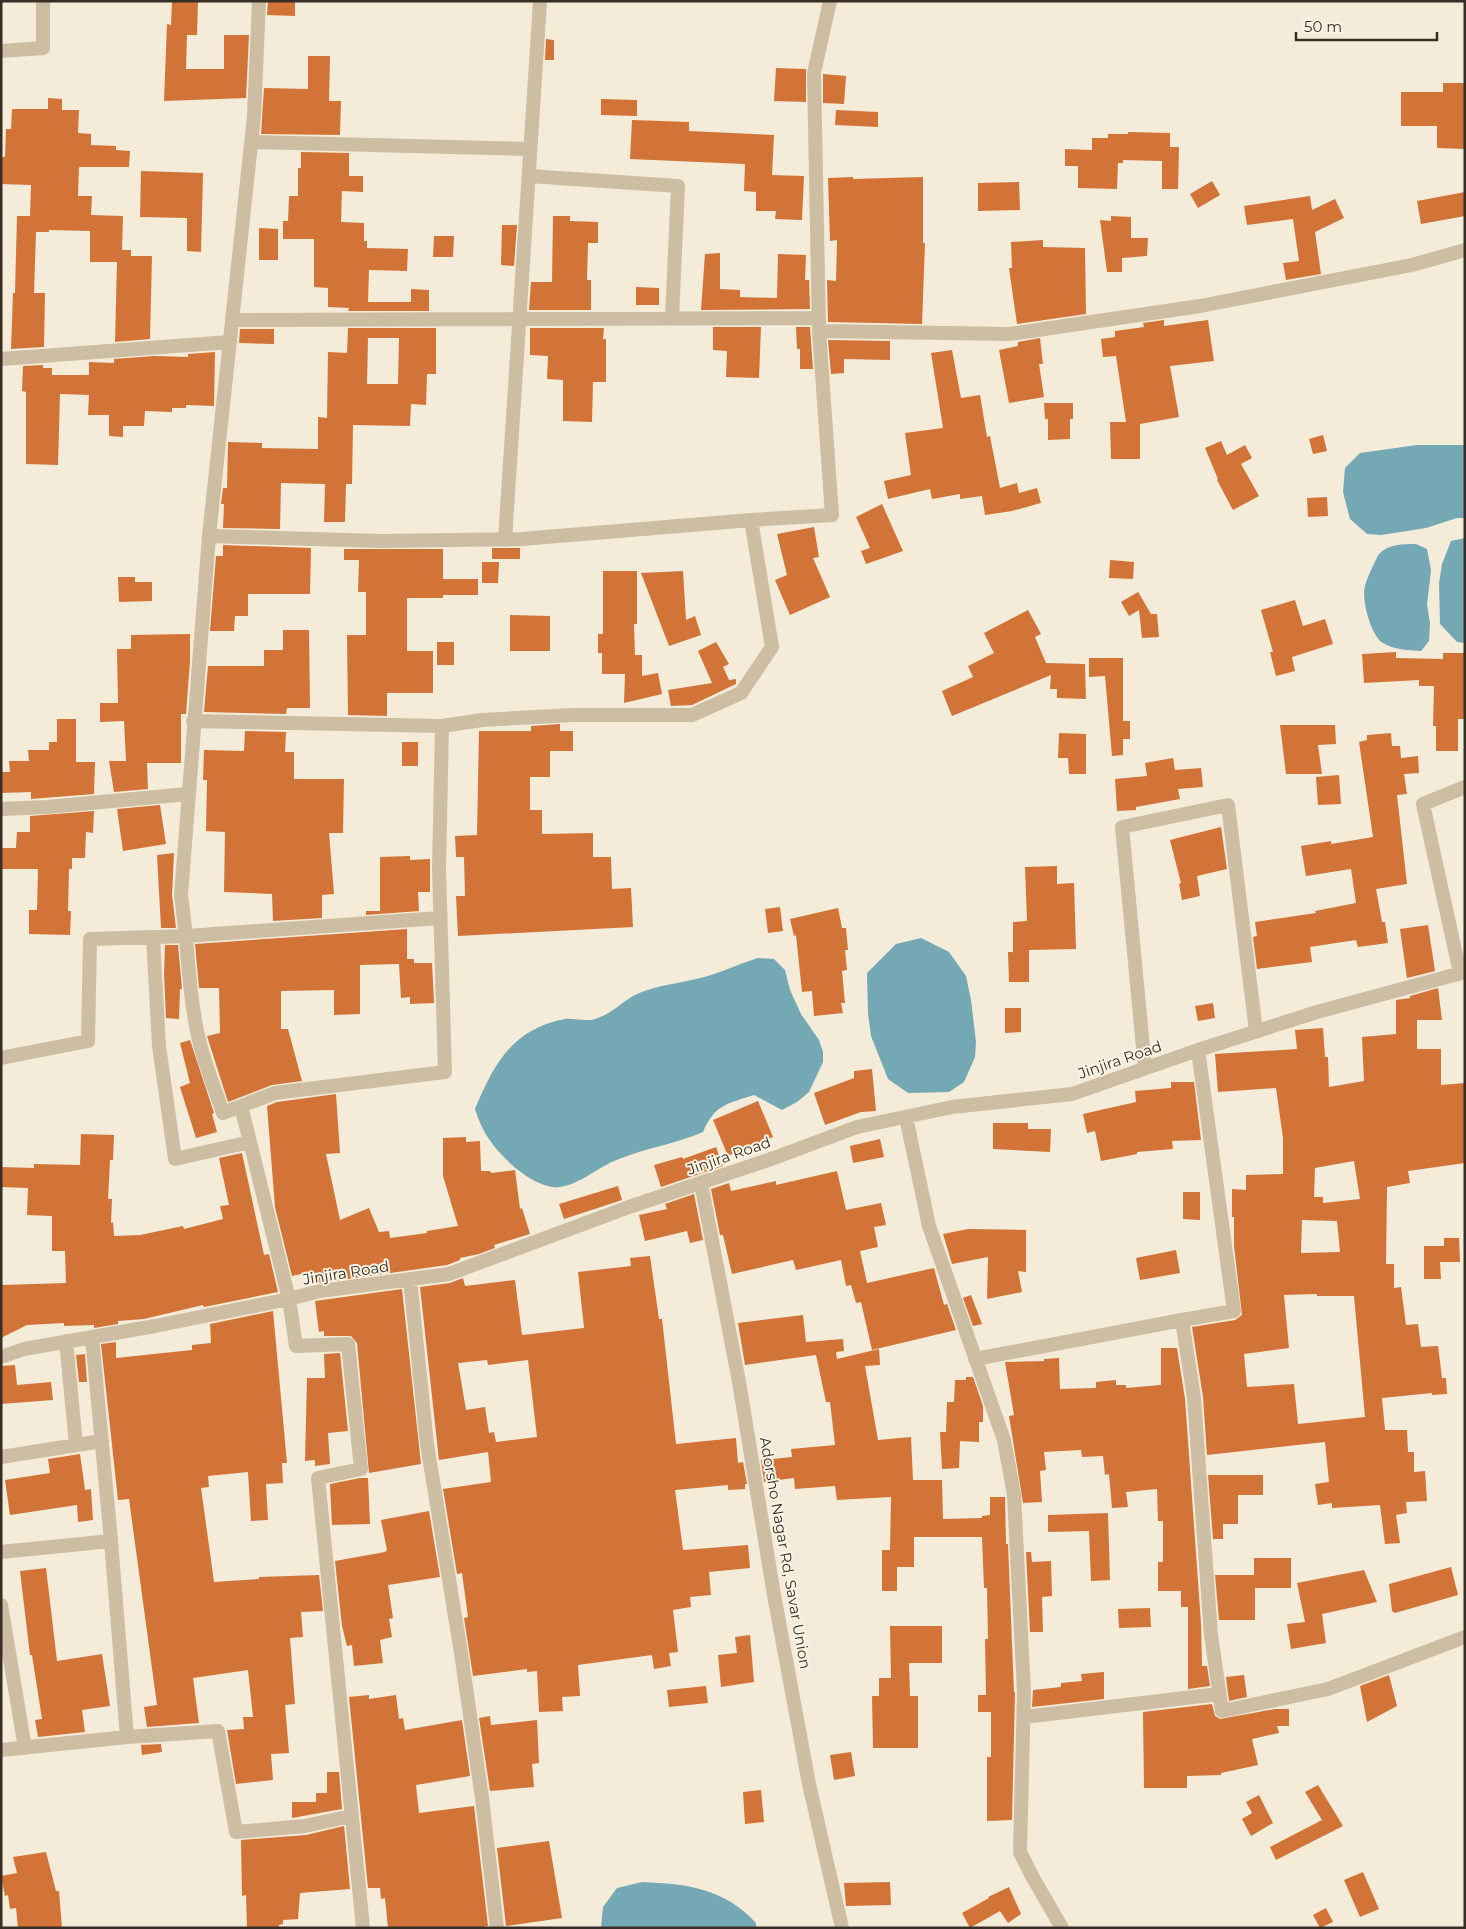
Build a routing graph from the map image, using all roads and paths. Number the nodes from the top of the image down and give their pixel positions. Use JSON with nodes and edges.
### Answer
{"nodes":[{"id":1,"x":43,"y":1,"type":"edge"},
{"id":2,"x":259,"y":1,"type":"edge"},
{"id":3,"x":540,"y":1,"type":"edge"},
{"id":4,"x":830,"y":1,"type":"edge"},
{"id":5,"x":1,"y":51,"type":"edge"},
{"id":6,"x":251,"y":142,"type":"junction"},
{"id":7,"x":530,"y":149,"type":"junction"},
{"id":8,"x":529,"y":176,"type":"junction"},
{"id":9,"x":1465,"y":250,"type":"edge"},
{"id":10,"x":672,"y":318,"type":"junction"},
{"id":11,"x":519,"y":319,"type":"junction"},
{"id":12,"x":232,"y":320,"type":"junction"},
{"id":13,"x":819,"y":324,"type":"junction"},
{"id":14,"x":230,"y":342,"type":"junction"},
{"id":15,"x":1,"y":359,"type":"edge"},
{"id":16,"x":751,"y":520,"type":"junction"},
{"id":17,"x":209,"y":536,"type":"junction"},
{"id":18,"x":505,"y":540,"type":"junction"},
{"id":19,"x":193,"y":721,"type":"junction"},
{"id":20,"x":442,"y":726,"type":"junction"},
{"id":21,"x":1465,"y":787,"type":"edge"},
{"id":22,"x":188,"y":794,"type":"junction"},
{"id":23,"x":1,"y":808,"type":"edge"},
{"id":24,"x":440,"y":918,"type":"junction"},
{"id":25,"x":187,"y":936,"type":"junction"},
{"id":26,"x":153,"y":937,"type":"junction"},
{"id":27,"x":1462,"y":973,"type":"edge"},
{"id":28,"x":1256,"y":1031,"type":"junction"},
{"id":29,"x":1198,"y":1050,"type":"junction"},
{"id":30,"x":1,"y":1058,"type":"edge"},
{"id":31,"x":1145,"y":1068,"type":"junction"},
{"id":32,"x":241,"y":1106,"type":"junction"},
{"id":33,"x":906,"y":1117,"type":"junction"},
{"id":34,"x":250,"y":1142,"type":"junction"},
{"id":35,"x":701,"y":1182,"type":"junction"},
{"id":36,"x":410,"y":1279,"type":"junction"},
{"id":37,"x":289,"y":1299,"type":"junction"},
{"id":38,"x":1182,"y":1320,"type":"junction"},
{"id":39,"x":92,"y":1337,"type":"junction"},
{"id":40,"x":66,"y":1341,"type":"junction"},
{"id":41,"x":1,"y":1358,"type":"edge"},
{"id":42,"x":975,"y":1359,"type":"junction"},
{"id":43,"x":102,"y":1441,"type":"junction"},
{"id":44,"x":76,"y":1445,"type":"junction"},
{"id":45,"x":1,"y":1457,"type":"edge"},
{"id":46,"x":111,"y":1541,"type":"junction"},
{"id":47,"x":1,"y":1552,"type":"edge"},
{"id":48,"x":1,"y":1605,"type":"edge"},
{"id":49,"x":1465,"y":1637,"type":"edge"},
{"id":50,"x":1219,"y":1694,"type":"junction"},
{"id":51,"x":1024,"y":1718,"type":"junction"},
{"id":52,"x":127,"y":1736,"type":"junction"},
{"id":53,"x":25,"y":1748,"type":"junction"},
{"id":54,"x":1,"y":1750,"type":"edge"},
{"id":55,"x":351,"y":1816,"type":"junction"},
{"id":56,"x":363,"y":1928,"type":"edge"},
{"id":57,"x":498,"y":1928,"type":"edge"},
{"id":58,"x":842,"y":1928,"type":"edge"},
{"id":59,"x":1062,"y":1928,"type":"edge"}],
"edges":[{"from":1,"to":5,"type":"street"},
{"from":2,"to":6,"type":"street"},
{"from":3,"to":7,"type":"street"},
{"from":4,"to":13,"type":"street"},
{"from":6,"to":7,"type":"street"},
{"from":6,"to":12,"type":"street"},
{"from":7,"to":8,"type":"street"},
{"from":8,"to":10,"type":"street"},
{"from":8,"to":11,"type":"street"},
{"from":9,"to":13,"type":"street"},
{"from":10,"to":11,"type":"street"},
{"from":10,"to":13,"type":"street"},
{"from":11,"to":12,"type":"street"},
{"from":11,"to":18,"type":"street"},
{"from":12,"to":14,"type":"street"},
{"from":13,"to":16,"type":"street"},
{"from":14,"to":15,"type":"street"},
{"from":14,"to":17,"type":"street"},
{"from":16,"to":18,"type":"street"},
{"from":16,"to":20,"type":"street"},
{"from":17,"to":18,"type":"street"},
{"from":17,"to":19,"type":"street"},
{"from":19,"to":20,"type":"street"},
{"from":19,"to":22,"type":"street"},
{"from":20,"to":24,"type":"street"},
{"from":21,"to":27,"type":"street"},
{"from":22,"to":23,"type":"street"},
{"from":22,"to":25,"type":"street"},
{"from":24,"to":25,"type":"street"},
{"from":24,"to":32,"type":"street"},
{"from":25,"to":26,"type":"street"},
{"from":25,"to":32,"type":"street"},
{"from":26,"to":30,"type":"street"},
{"from":26,"to":34,"type":"street"},
{"from":27,"to":28,"type":"street","name":"Jinjira Road"},
{"from":28,"to":29,"type":"street","name":"Jinjira Road"},
{"from":28,"to":31,"type":"street"},
{"from":29,"to":31,"type":"street","name":"Jinjira Road"},
{"from":29,"to":38,"type":"street"},
{"from":31,"to":33,"type":"street","name":"Jinjira Road"},
{"from":32,"to":34,"type":"street"},
{"from":33,"to":35,"type":"street","name":"Jinjira Road"},
{"from":33,"to":42,"type":"street"},
{"from":34,"to":37,"type":"street"},
{"from":35,"to":36,"type":"street","name":"Jinjira Road"},
{"from":35,"to":58,"type":"street","name":"Adorsho Nagar Rd, Savar Union"},
{"from":36,"to":37,"type":"street","name":"Jinjira Road"},
{"from":36,"to":57,"type":"street"},
{"from":37,"to":39,"type":"street","name":"Jinjira Road"},
{"from":37,"to":55,"type":"street"},
{"from":38,"to":42,"type":"street"},
{"from":38,"to":50,"type":"street"},
{"from":39,"to":40,"type":"street","name":"Jinjira Road"},
{"from":39,"to":43,"type":"street"},
{"from":40,"to":41,"type":"street","name":"Jinjira Road"},
{"from":40,"to":44,"type":"street"},
{"from":42,"to":51,"type":"street"},
{"from":43,"to":44,"type":"street"},
{"from":43,"to":46,"type":"street"},
{"from":44,"to":45,"type":"street"},
{"from":46,"to":47,"type":"street"},
{"from":46,"to":52,"type":"street"},
{"from":48,"to":53,"type":"street"},
{"from":49,"to":50,"type":"street"},
{"from":50,"to":51,"type":"street"},
{"from":51,"to":59,"type":"street"},
{"from":52,"to":53,"type":"street"},
{"from":52,"to":55,"type":"street"},
{"from":53,"to":54,"type":"street"},
{"from":55,"to":56,"type":"street"}]}
